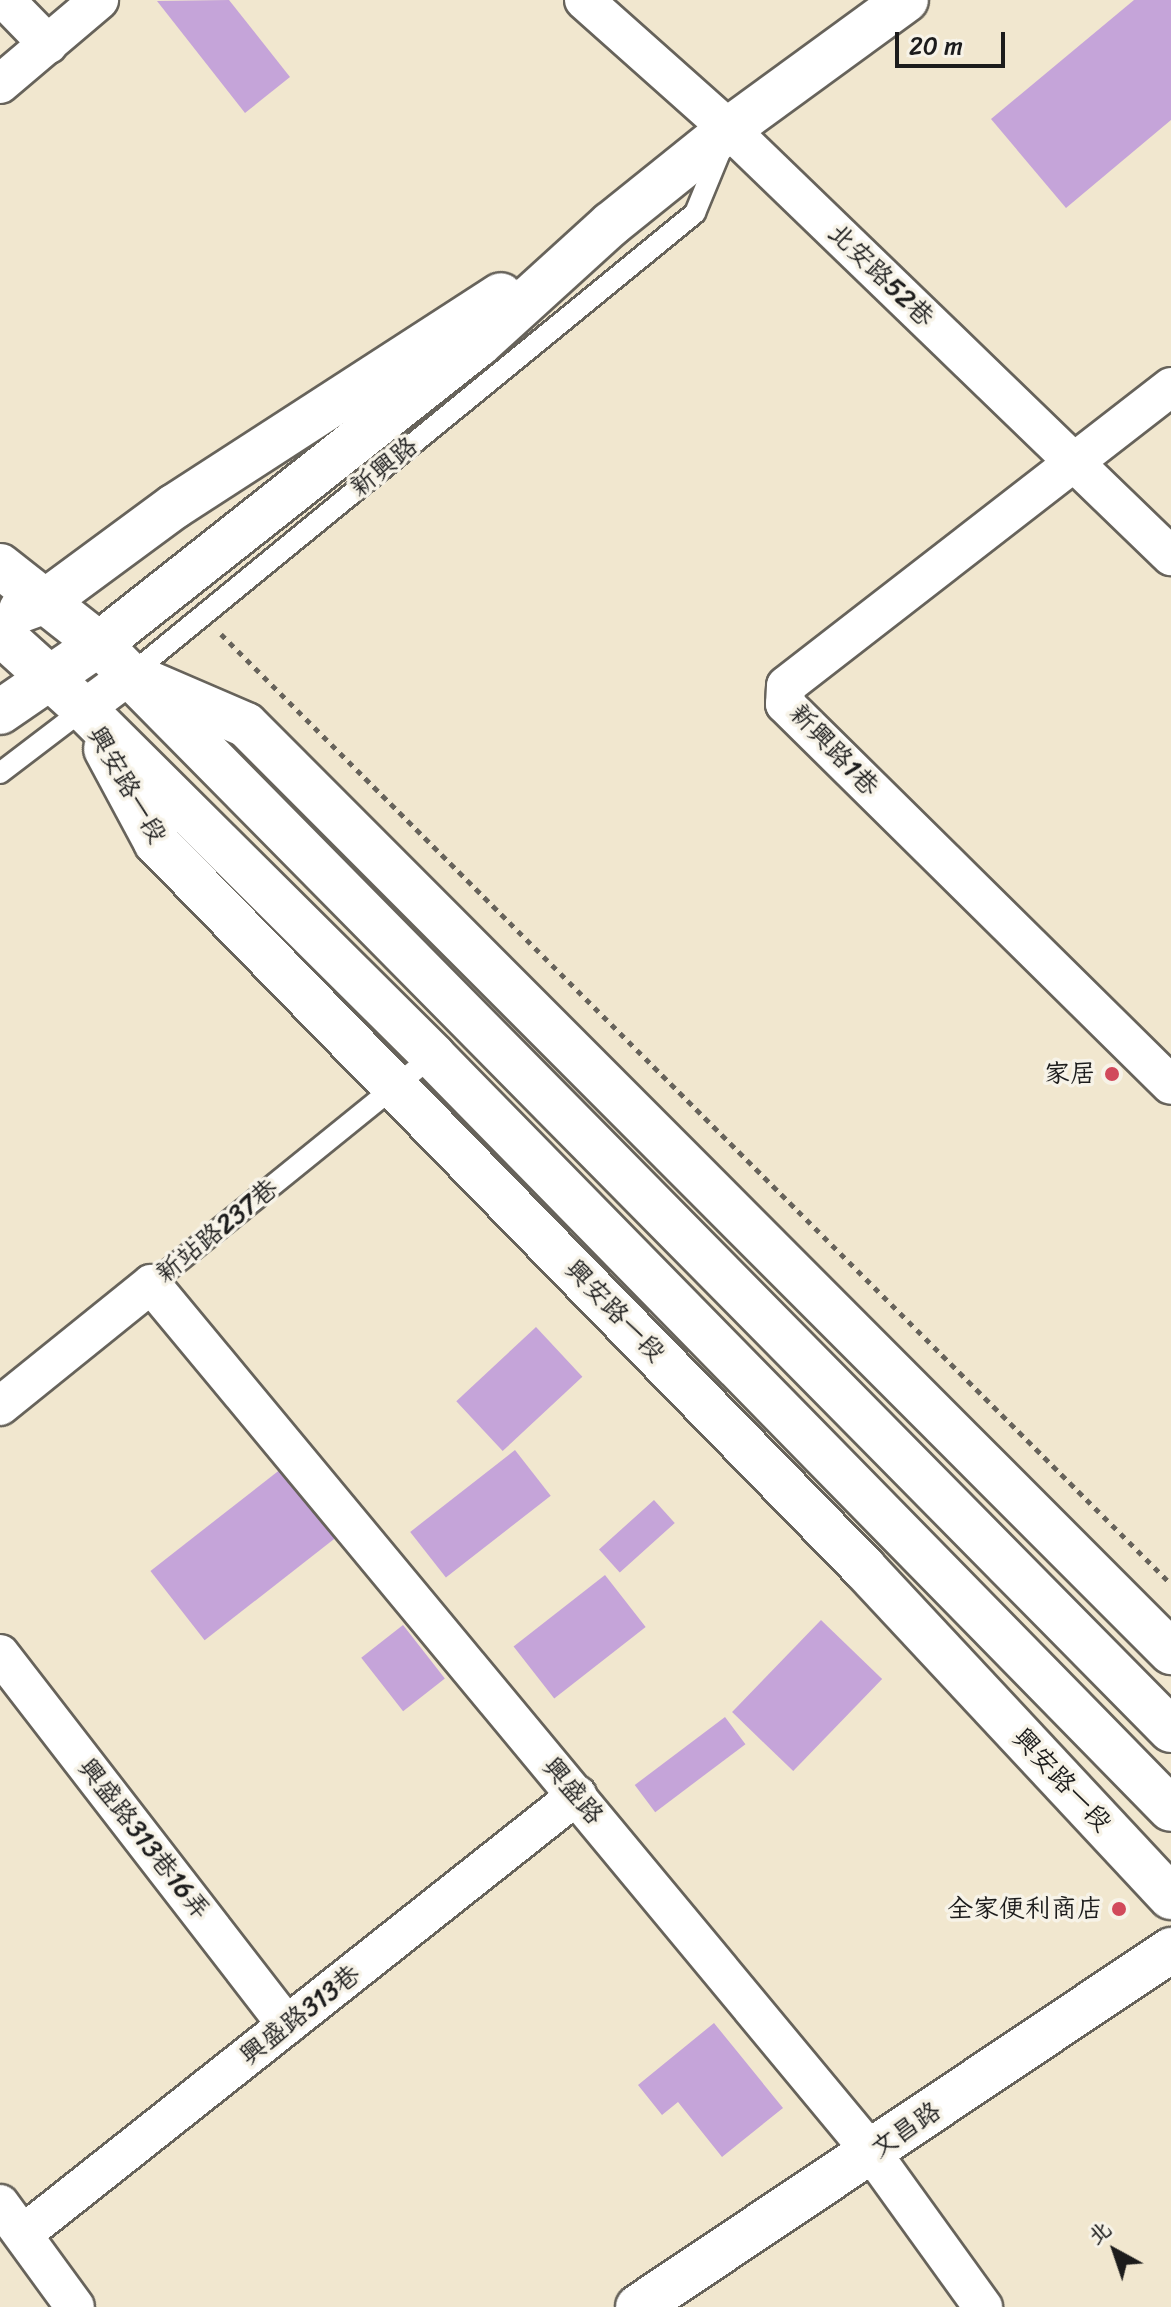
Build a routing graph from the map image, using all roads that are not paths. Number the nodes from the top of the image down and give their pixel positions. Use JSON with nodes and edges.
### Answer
{"nodes":[{"id":1,"x":5,"y":0,"type":"edge"},
{"id":2,"x":99,"y":0,"type":"edge"},
{"id":3,"x":584,"y":0,"type":"edge"},
{"id":4,"x":906,"y":0,"type":"edge"},
{"id":5,"x":48,"y":44,"type":"junction"},
{"id":6,"x":0,"y":84,"type":"edge"},
{"id":7,"x":729,"y":129,"type":"junction"},
{"id":8,"x":611,"y":224,"type":"junction"},
{"id":9,"x":1171,"y":387,"type":"edge"},
{"id":10,"x":1077,"y":464,"type":"junction"},
{"id":11,"x":1171,"y":556,"type":"edge"},
{"id":12,"x":0,"y":566,"type":"edge"},
{"id":13,"x":46,"y":601,"type":"junction"},
{"id":14,"x":0,"y":619,"type":"edge"},
{"id":15,"x":0,"y":633,"type":"edge"},
{"id":16,"x":99,"y":644,"type":"junction"},
{"id":17,"x":48,"y":675,"type":"junction"},
{"id":18,"x":130,"y":675,"type":"junction"},
{"id":19,"x":84,"y":709,"type":"junction"},
{"id":20,"x":0,"y":712,"type":"edge"},
{"id":21,"x":0,"y":773,"type":"edge"},
{"id":22,"x":433,"y":1056,"type":"junction"},
{"id":23,"x":397,"y":1085,"type":"junction"},
{"id":24,"x":1171,"y":1085,"type":"edge"},
{"id":25,"x":151,"y":1284,"type":"junction"},
{"id":26,"x":0,"y":1406,"type":"edge"},
{"id":27,"x":1171,"y":1652,"type":"edge"},
{"id":28,"x":0,"y":1654,"type":"edge"},
{"id":29,"x":1171,"y":1730,"type":"edge"},
{"id":30,"x":577,"y":1795,"type":"junction"},
{"id":31,"x":1171,"y":1809,"type":"edge"},
{"id":32,"x":1171,"y":1897,"type":"edge"},
{"id":33,"x":1171,"y":1950,"type":"edge"},
{"id":34,"x":287,"y":2025,"type":"junction"},
{"id":35,"x":872,"y":2153,"type":"junction"},
{"id":36,"x":0,"y":2204,"type":"edge"},
{"id":37,"x":23,"y":2234,"type":"junction"},
{"id":38,"x":75,"y":2307,"type":"edge"},
{"id":39,"x":638,"y":2307,"type":"edge"},
{"id":40,"x":983,"y":2307,"type":"edge"}],
"edges":[{"from":1,"to":5,"type":"street"},
{"from":2,"to":5,"type":"street"},
{"from":3,"to":7,"type":"street","name":"北安路52巷"},
{"from":4,"to":7,"type":"street","name":"新興路"},
{"from":5,"to":6,"type":"street"},
{"from":7,"to":8,"type":"street","name":"新興路"},
{"from":7,"to":10,"type":"street","name":"北安路52巷"},
{"from":7,"to":18,"type":"lane","name":"新興路"},
{"from":8,"to":13,"type":"street","name":"新興路"},
{"from":8,"to":16,"type":"street","name":"新興路"},
{"from":9,"to":10,"type":"street","name":"新興路1巷"},
{"from":10,"to":11,"type":"street","name":"北安路52巷"},
{"from":10,"to":24,"type":"street","name":"新興路1巷"},
{"from":12,"to":13,"type":"street"},
{"from":13,"to":14,"type":"street","name":"新興路"},
{"from":13,"to":16,"type":"street"},
{"from":15,"to":17,"type":"street","name":"興安路一段"},
{"from":16,"to":17,"type":"street","name":"新興路"},
{"from":16,"to":18,"type":"street"},
{"from":17,"to":19,"type":"street","name":"興安路一段"},
{"from":17,"to":20,"type":"street","name":"新興路"},
{"from":18,"to":19,"type":"street","name":"新興路"},
{"from":18,"to":27,"type":"street"},
{"from":18,"to":29,"type":"street"},
{"from":19,"to":21,"type":"lane","name":"新興路"},
{"from":19,"to":22,"type":"street","name":"興安路一段"},
{"from":19,"to":23,"type":"street","name":"興安路一段"},
{"from":22,"to":23,"type":"lane","name":"新站路237巷"},
{"from":22,"to":31,"type":"street","name":"興安路一段"},
{"from":23,"to":25,"type":"lane","name":"新站路237巷"},
{"from":23,"to":32,"type":"street","name":"興安路一段"},
{"from":25,"to":26,"type":"street","name":"新站路237巷"},
{"from":25,"to":30,"type":"street","name":"興盛路"},
{"from":28,"to":34,"type":"street","name":"興盛路313巷16弄"},
{"from":30,"to":34,"type":"street","name":"興盛路313巷"},
{"from":30,"to":35,"type":"street","name":"興盛路"},
{"from":33,"to":35,"type":"street","name":"文昌路"},
{"from":34,"to":37,"type":"street","name":"興盛路313巷"},
{"from":35,"to":39,"type":"street","name":"文昌路"},
{"from":35,"to":40,"type":"street","name":"興盛路"},
{"from":36,"to":37,"type":"street"},
{"from":37,"to":38,"type":"street"}]}
